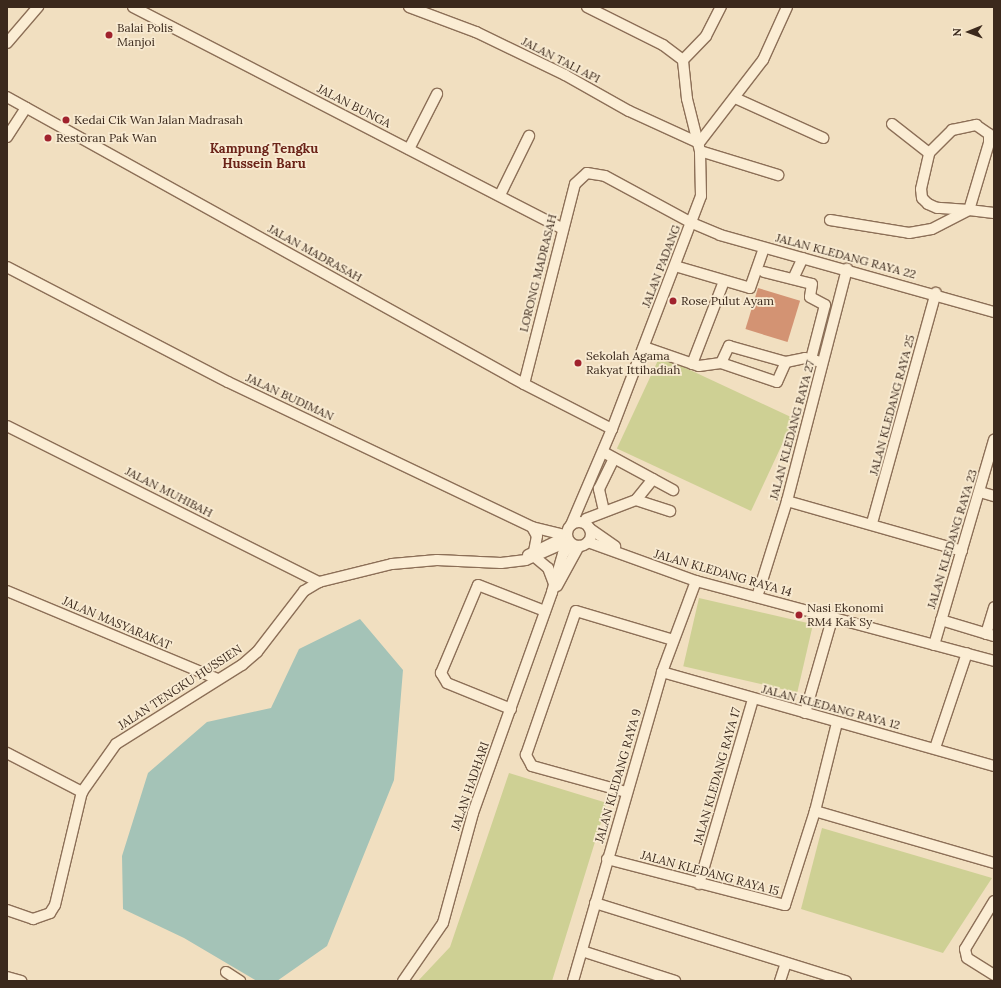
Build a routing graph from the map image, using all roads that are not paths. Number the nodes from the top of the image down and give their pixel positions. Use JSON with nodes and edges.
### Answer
{"nodes":[{"id":1,"x":133,"y":7,"type":"edge"},
{"id":2,"x":409,"y":7,"type":"edge"},
{"id":3,"x":587,"y":7,"type":"edge"},
{"id":4,"x":721,"y":7,"type":"edge"},
{"id":5,"x":787,"y":7,"type":"edge"},
{"id":6,"x":37,"y":8,"type":"edge"},
{"id":7,"x":597,"y":9,"type":"edge"},
{"id":8,"x":7,"y":43,"type":"edge"},
{"id":9,"x":683,"y":60,"type":"junction"},
{"id":10,"x":437,"y":94,"type":"dead end"},
{"id":11,"x":7,"y":98,"type":"edge"},
{"id":12,"x":735,"y":98,"type":"junction"},
{"id":13,"x":26,"y":108,"type":"junction"},
{"id":14,"x":892,"y":124,"type":"dead end"},
{"id":15,"x":7,"y":136,"type":"edge"},
{"id":16,"x":529,"y":136,"type":"dead end"},
{"id":17,"x":823,"y":138,"type":"dead end"},
{"id":18,"x":699,"y":147,"type":"junction"},
{"id":19,"x":409,"y":149,"type":"junction"},
{"id":20,"x":929,"y":153,"type":"junction"},
{"id":21,"x":778,"y":175,"type":"dead end"},
{"id":22,"x":500,"y":195,"type":"junction"},
{"id":23,"x":969,"y":210,"type":"junction"},
{"id":24,"x":994,"y":213,"type":"edge"},
{"id":25,"x":830,"y":220,"type":"dead end"},
{"id":26,"x":692,"y":223,"type":"junction"},
{"id":27,"x":562,"y":228,"type":"junction"},
{"id":28,"x":764,"y":248,"type":"junction"},
{"id":29,"x":803,"y":258,"type":"junction"},
{"id":30,"x":675,"y":266,"type":"junction"},
{"id":31,"x":7,"y":267,"type":"edge"},
{"id":32,"x":847,"y":269,"type":"junction"},
{"id":33,"x":764,"y":272,"type":"dead end"},
{"id":34,"x":793,"y":279,"type":"junction"},
{"id":35,"x":724,"y":281,"type":"junction"},
{"id":36,"x":936,"y":293,"type":"junction"},
{"id":37,"x":994,"y":312,"type":"edge"},
{"id":38,"x":644,"y":347,"type":"junction"},
{"id":39,"x":811,"y":359,"type":"junction"},
{"id":40,"x":786,"y":362,"type":"junction"},
{"id":41,"x":721,"y":363,"type":"junction"},
{"id":42,"x":823,"y":363,"type":"junction"},
{"id":43,"x":692,"y":364,"type":"junction"},
{"id":44,"x":524,"y":384,"type":"junction"},
{"id":45,"x":7,"y":426,"type":"edge"},
{"id":46,"x":612,"y":429,"type":"junction"},
{"id":47,"x":994,"y":440,"type":"edge"},
{"id":48,"x":603,"y":452,"type":"junction"},
{"id":49,"x":614,"y":458,"type":"junction"},
{"id":50,"x":594,"y":473,"type":"junction"},
{"id":51,"x":652,"y":479,"type":"junction"},
{"id":52,"x":673,"y":490,"type":"dead end"},
{"id":53,"x":980,"y":492,"type":"junction"},
{"id":54,"x":994,"y":496,"type":"edge"},
{"id":55,"x":636,"y":500,"type":"junction"},
{"id":56,"x":787,"y":501,"type":"junction"},
{"id":57,"x":604,"y":511,"type":"junction"},
{"id":58,"x":670,"y":511,"type":"dead end"},
{"id":59,"x":872,"y":523,"type":"junction"},
{"id":60,"x":587,"y":524,"type":"junction"},
{"id":61,"x":571,"y":525,"type":"junction"},
{"id":62,"x":532,"y":527,"type":"junction"},
{"id":63,"x":575,"y":542,"type":"junction"},
{"id":64,"x":962,"y":551,"type":"junction"},
{"id":65,"x":535,"y":555,"type":"junction"},
{"id":66,"x":630,"y":559,"type":"junction"},
{"id":67,"x":696,"y":581,"type":"junction"},
{"id":68,"x":319,"y":582,"type":"junction"},
{"id":69,"x":553,"y":588,"type":"junction"},
{"id":70,"x":7,"y":591,"type":"edge"},
{"id":71,"x":757,"y":597,"type":"junction"},
{"id":72,"x":994,"y":607,"type":"edge"},
{"id":73,"x":545,"y":611,"type":"junction"},
{"id":74,"x":833,"y":616,"type":"junction"},
{"id":75,"x":941,"y":620,"type":"junction"},
{"id":76,"x":990,"y":635,"type":"edge"},
{"id":77,"x":673,"y":640,"type":"junction"},
{"id":78,"x":934,"y":644,"type":"junction"},
{"id":79,"x":967,"y":653,"type":"junction"},
{"id":80,"x":994,"y":661,"type":"edge"},
{"id":81,"x":662,"y":672,"type":"junction"},
{"id":82,"x":217,"y":679,"type":"junction"},
{"id":83,"x":752,"y":698,"type":"junction"},
{"id":84,"x":511,"y":709,"type":"junction"},
{"id":85,"x":805,"y":713,"type":"junction"},
{"id":86,"x":837,"y":723,"type":"junction"},
{"id":87,"x":935,"y":748,"type":"junction"},
{"id":88,"x":7,"y":753,"type":"edge"},
{"id":89,"x":994,"y":766,"type":"edge"},
{"id":90,"x":82,"y":792,"type":"junction"},
{"id":91,"x":626,"y":792,"type":"junction"},
{"id":92,"x":815,"y":811,"type":"junction"},
{"id":93,"x":607,"y":859,"type":"junction"},
{"id":94,"x":994,"y":863,"type":"edge"},
{"id":95,"x":699,"y":884,"type":"junction"},
{"id":96,"x":994,"y":901,"type":"edge"},
{"id":97,"x":595,"y":903,"type":"junction"},
{"id":98,"x":7,"y":910,"type":"edge"},
{"id":99,"x":582,"y":951,"type":"junction"},
{"id":100,"x":786,"y":963,"type":"junction"},
{"id":101,"x":226,"y":972,"type":"dead end"},
{"id":102,"x":994,"y":975,"type":"edge"},
{"id":103,"x":7,"y":977,"type":"edge"},
{"id":104,"x":655,"y":978,"type":"edge"},
{"id":105,"x":21,"y":981,"type":"edge"},
{"id":106,"x":240,"y":981,"type":"edge"},
{"id":107,"x":403,"y":981,"type":"edge"},
{"id":108,"x":573,"y":981,"type":"edge"},
{"id":109,"x":675,"y":981,"type":"edge"},
{"id":110,"x":780,"y":981,"type":"edge"},
{"id":111,"x":846,"y":981,"type":"edge"}],
"edges":[{"from":1,"to":19,"type":"street","name":"JALAN BUNGA"},
{"from":2,"to":18,"type":"street","name":"JALAN TALI API"},
{"from":3,"to":7,"type":"street"},
{"from":4,"to":9,"type":"street"},
{"from":5,"to":12,"type":"street"},
{"from":6,"to":8,"type":"street"},
{"from":7,"to":9,"type":"street"},
{"from":9,"to":18,"type":"street","name":"JALAN PADANG"},
{"from":10,"to":19,"type":"street"},
{"from":11,"to":13,"type":"street","name":"JALAN MADRASAH"},
{"from":12,"to":17,"type":"street"},
{"from":12,"to":18,"type":"street"},
{"from":13,"to":15,"type":"street"},
{"from":13,"to":44,"type":"street","name":"JALAN MADRASAH"},
{"from":14,"to":20,"type":"street"},
{"from":16,"to":22,"type":"street"},
{"from":18,"to":21,"type":"street","name":"JALAN TALI API"},
{"from":18,"to":26,"type":"street","name":"JALAN PADANG"},
{"from":19,"to":22,"type":"street","name":"JALAN BUNGA"},
{"from":20,"to":23,"type":"street"},
{"from":20,"to":23,"type":"street"},
{"from":22,"to":27,"type":"street","name":"JALAN BUNGA"},
{"from":23,"to":24,"type":"street"},
{"from":23,"to":25,"type":"street"},
{"from":26,"to":27,"type":"street","name":"LORONG MADRASAH"},
{"from":26,"to":28,"type":"street","name":"JALAN KLEDANG RAYA 22"},
{"from":26,"to":30,"type":"street","name":"JALAN PADANG"},
{"from":27,"to":44,"type":"street","name":"LORONG MADRASAH"},
{"from":28,"to":29,"type":"street","name":"JALAN KLEDANG RAYA 22"},
{"from":28,"to":35,"type":"street"},
{"from":29,"to":32,"type":"street","name":"JALAN KLEDANG RAYA 22"},
{"from":29,"to":34,"type":"street"},
{"from":30,"to":35,"type":"street"},
{"from":30,"to":38,"type":"street","name":"JALAN PADANG"},
{"from":31,"to":62,"type":"street","name":"JALAN BUDIMAN"},
{"from":32,"to":36,"type":"street","name":"JALAN KLEDANG RAYA 22"},
{"from":32,"to":42,"type":"street","name":"JALAN KLEDANG RAYA 27"},
{"from":33,"to":34,"type":"street"},
{"from":34,"to":39,"type":"street"},
{"from":35,"to":43,"type":"street"},
{"from":36,"to":37,"type":"street","name":"JALAN KLEDANG RAYA 22"},
{"from":36,"to":59,"type":"street","name":"JALAN KLEDANG RAYA 25"},
{"from":38,"to":43,"type":"street"},
{"from":38,"to":46,"type":"street","name":"JALAN PADANG"},
{"from":39,"to":40,"type":"street"},
{"from":39,"to":42,"type":"street"},
{"from":40,"to":41,"type":"street"},
{"from":40,"to":41,"type":"street"},
{"from":41,"to":43,"type":"street"},
{"from":42,"to":56,"type":"street","name":"JALAN KLEDANG RAYA 27"},
{"from":44,"to":46,"type":"street","name":"JALAN MADRASAH"},
{"from":45,"to":68,"type":"street","name":"JALAN MUHIBAH"},
{"from":46,"to":48,"type":"street","name":"JALAN PADANG"},
{"from":47,"to":53,"type":"street","name":"JALAN KLEDANG RAYA 23"},
{"from":48,"to":49,"type":"street"},
{"from":48,"to":50,"type":"street","name":"JALAN PADANG"},
{"from":49,"to":51,"type":"street"},
{"from":49,"to":57,"type":"street"},
{"from":50,"to":60,"type":"street","name":"JALAN PADANG"},
{"from":50,"to":61,"type":"street","name":"JALAN PADANG"},
{"from":51,"to":52,"type":"street"},
{"from":51,"to":55,"type":"street"},
{"from":53,"to":54,"type":"street"},
{"from":53,"to":64,"type":"street","name":"JALAN KLEDANG RAYA 23"},
{"from":55,"to":57,"type":"street"},
{"from":55,"to":58,"type":"street"},
{"from":56,"to":59,"type":"street"},
{"from":56,"to":71,"type":"street","name":"JALAN KLEDANG RAYA 27"},
{"from":57,"to":60,"type":"street"},
{"from":59,"to":64,"type":"street"},
{"from":60,"to":61,"type":"street"},
{"from":60,"to":63,"type":"street","name":"JALAN PADANG"},
{"from":60,"to":66,"type":"street","name":"JALAN KLEDANG RAYA 14"},
{"from":61,"to":63,"type":"street","name":"JALAN PADANG"},
{"from":62,"to":63,"type":"street","name":"JALAN BUDIMAN"},
{"from":62,"to":65,"type":"street"},
{"from":63,"to":65,"type":"street"},
{"from":63,"to":66,"type":"street","name":"JALAN KLEDANG RAYA 14"},
{"from":63,"to":69,"type":"street","name":"JALAN HADHARI"},
{"from":64,"to":75,"type":"street","name":"JALAN KLEDANG RAYA 23"},
{"from":65,"to":68,"type":"street","name":"JALAN TENGKU HUSSIEN"},
{"from":65,"to":69,"type":"street"},
{"from":66,"to":67,"type":"street","name":"JALAN KLEDANG RAYA 14"},
{"from":67,"to":71,"type":"street","name":"JALAN KLEDANG RAYA 14"},
{"from":67,"to":77,"type":"street","name":"JALAN KLEDANG RAYA 9"},
{"from":68,"to":82,"type":"street","name":"JALAN TENGKU HUSSIEN"},
{"from":69,"to":73,"type":"street","name":"JALAN HADHARI"},
{"from":70,"to":82,"type":"street","name":"JALAN MASYARAKAT"},
{"from":71,"to":74,"type":"street","name":"JALAN KLEDANG RAYA 14"},
{"from":72,"to":76,"type":"street"},
{"from":73,"to":84,"type":"street","name":"JALAN HADHARI"},
{"from":73,"to":84,"type":"street"},
{"from":74,"to":78,"type":"street","name":"JALAN KLEDANG RAYA 14"},
{"from":74,"to":85,"type":"street"},
{"from":75,"to":76,"type":"street"},
{"from":75,"to":78,"type":"street","name":"JALAN KLEDANG RAYA 23"},
{"from":77,"to":81,"type":"street","name":"JALAN KLEDANG RAYA 9"},
{"from":77,"to":91,"type":"street"},
{"from":78,"to":79,"type":"street","name":"JALAN KLEDANG RAYA 14"},
{"from":79,"to":80,"type":"street","name":"JALAN KLEDANG RAYA 14"},
{"from":79,"to":87,"type":"street"},
{"from":81,"to":83,"type":"street","name":"JALAN KLEDANG RAYA 12"},
{"from":81,"to":91,"type":"street","name":"JALAN KLEDANG RAYA 9"},
{"from":82,"to":90,"type":"street","name":"JALAN TENGKU HUSSIEN"},
{"from":83,"to":85,"type":"street","name":"JALAN KLEDANG RAYA 12"},
{"from":83,"to":95,"type":"street","name":"JALAN KLEDANG RAYA 17"},
{"from":84,"to":107,"type":"street","name":"JALAN HADHARI"},
{"from":85,"to":86,"type":"street","name":"JALAN KLEDANG RAYA 12"},
{"from":86,"to":87,"type":"street","name":"JALAN KLEDANG RAYA 12"},
{"from":86,"to":92,"type":"street","name":"JALAN KLEDANG RAYA 15"},
{"from":87,"to":89,"type":"street","name":"JALAN KLEDANG RAYA 12"},
{"from":88,"to":90,"type":"street"},
{"from":90,"to":98,"type":"street","name":"JALAN TENGKU HUSSIEN"},
{"from":91,"to":93,"type":"street","name":"JALAN KLEDANG RAYA 9"},
{"from":92,"to":94,"type":"street"},
{"from":92,"to":95,"type":"street","name":"JALAN KLEDANG RAYA 15"},
{"from":93,"to":95,"type":"street","name":"JALAN KLEDANG RAYA 15"},
{"from":93,"to":97,"type":"street","name":"JALAN KLEDANG RAYA 9"},
{"from":96,"to":102,"type":"street"},
{"from":97,"to":99,"type":"street","name":"JALAN KLEDANG RAYA 9"},
{"from":97,"to":100,"type":"street"},
{"from":99,"to":104,"type":"street"},
{"from":99,"to":108,"type":"street","name":"JALAN KLEDANG RAYA 9"},
{"from":100,"to":110,"type":"street"},
{"from":100,"to":111,"type":"street"},
{"from":101,"to":106,"type":"street"},
{"from":103,"to":105,"type":"street"},
{"from":104,"to":109,"type":"street"}]}
